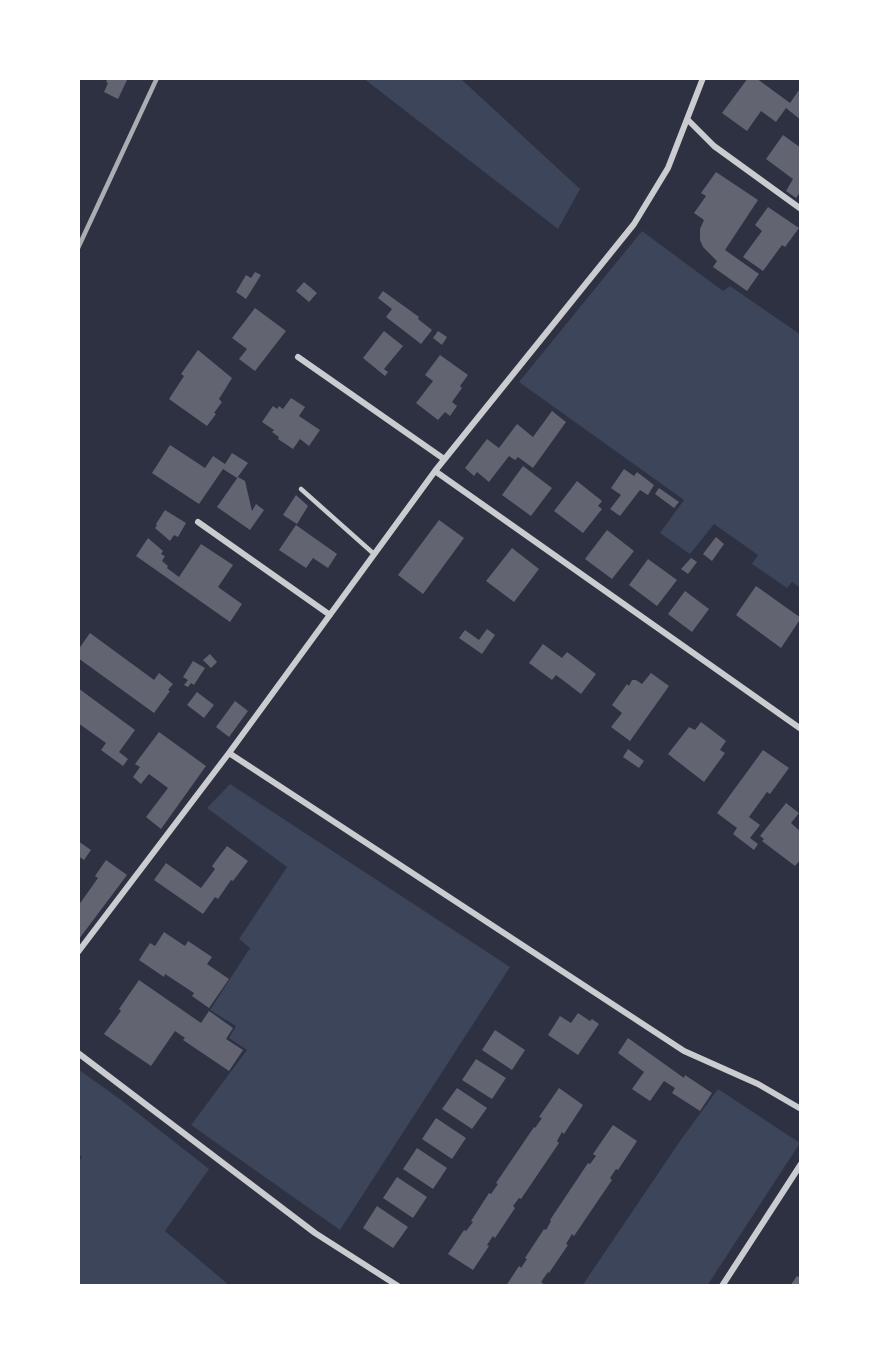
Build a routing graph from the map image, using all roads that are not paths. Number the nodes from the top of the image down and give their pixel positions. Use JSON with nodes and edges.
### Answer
{"nodes":[{"id":1,"x":702,"y":78,"type":"edge"},
{"id":2,"x":687,"y":119,"type":"junction"},
{"id":3,"x":801,"y":209,"type":"edge"},
{"id":4,"x":298,"y":357,"type":"dead end"},
{"id":5,"x":444,"y":459,"type":"junction"},
{"id":6,"x":435,"y":471,"type":"junction"},
{"id":7,"x":301,"y":489,"type":"dead end"},
{"id":8,"x":198,"y":522,"type":"dead end"},
{"id":9,"x":374,"y":554,"type":"junction"},
{"id":10,"x":330,"y":615,"type":"junction"},
{"id":11,"x":801,"y":729,"type":"edge"},
{"id":12,"x":229,"y":753,"type":"junction"},
{"id":13,"x":78,"y":952,"type":"edge"},
{"id":14,"x":78,"y":1053,"type":"edge"},
{"id":15,"x":801,"y":1109,"type":"edge"},
{"id":16,"x":801,"y":1164,"type":"edge"},
{"id":17,"x":398,"y":1286,"type":"edge"},
{"id":18,"x":722,"y":1286,"type":"edge"}],
"edges":[{"from":1,"to":2,"type":"street"},
{"from":2,"to":3,"type":"street"},
{"from":2,"to":5,"type":"street"},
{"from":4,"to":5,"type":"street"},
{"from":5,"to":6,"type":"street"},
{"from":6,"to":9,"type":"street"},
{"from":6,"to":11,"type":"street"},
{"from":7,"to":9,"type":"lane"},
{"from":8,"to":10,"type":"street"},
{"from":9,"to":10,"type":"street"},
{"from":10,"to":12,"type":"street"},
{"from":12,"to":13,"type":"street"},
{"from":12,"to":15,"type":"street"},
{"from":14,"to":17,"type":"street"},
{"from":16,"to":18,"type":"street"}]}
